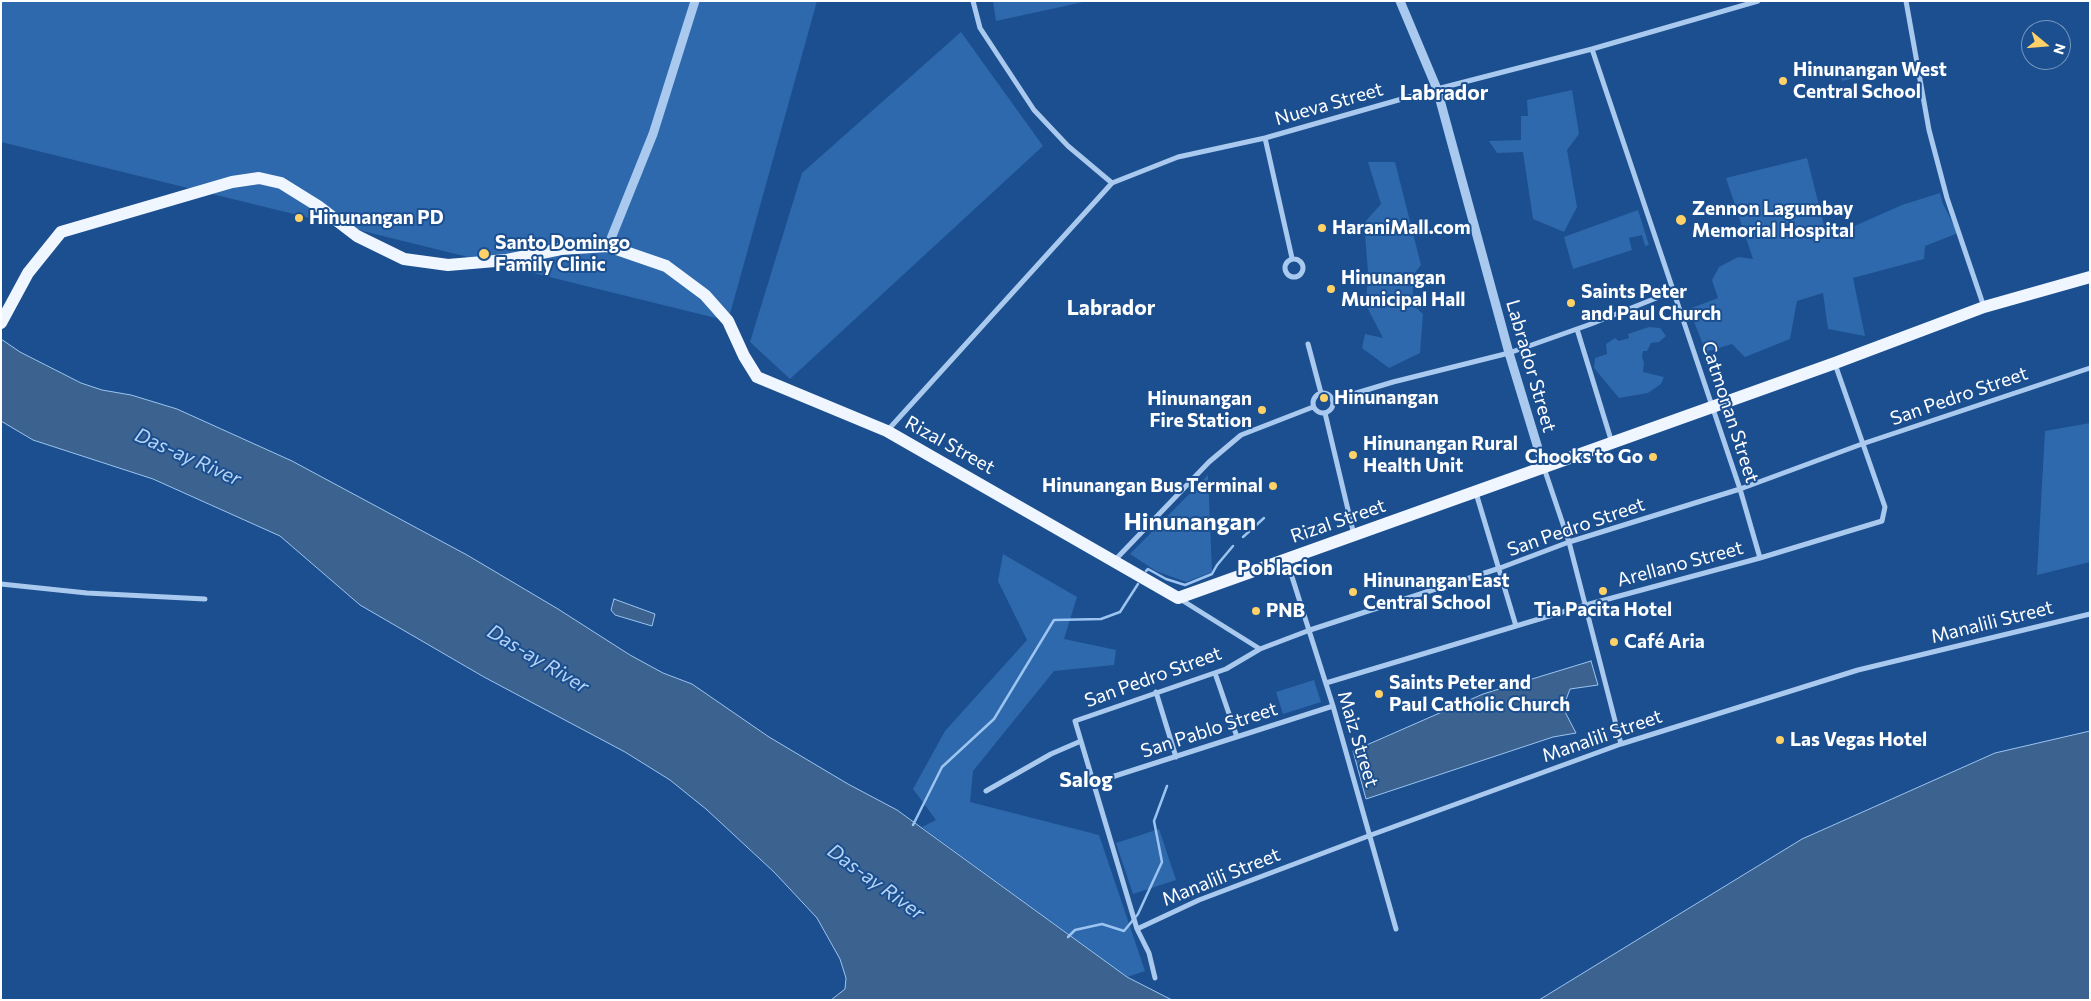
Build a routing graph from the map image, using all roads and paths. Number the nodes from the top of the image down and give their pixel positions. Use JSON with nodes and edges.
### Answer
{"nodes":[{"id":1,"x":695,"y":1,"type":"edge"},
{"id":2,"x":973,"y":1,"type":"edge"},
{"id":3,"x":1400,"y":1,"type":"edge"},
{"id":4,"x":1758,"y":1,"type":"edge"},
{"id":5,"x":1906,"y":1,"type":"edge"},
{"id":6,"x":1592,"y":49,"type":"junction"},
{"id":7,"x":1437,"y":89,"type":"junction"},
{"id":8,"x":1265,"y":138,"type":"junction"},
{"id":9,"x":1112,"y":183,"type":"junction"},
{"id":10,"x":608,"y":246,"type":"junction"},
{"id":11,"x":1292,"y":258,"type":"dead end"},
{"id":12,"x":2090,"y":277,"type":"edge"},
{"id":13,"x":1674,"y":291,"type":"junction"},
{"id":14,"x":1984,"y":307,"type":"junction"},
{"id":15,"x":1,"y":323,"type":"edge"},
{"id":16,"x":1577,"y":329,"type":"junction"},
{"id":17,"x":1308,"y":344,"type":"dead end"},
{"id":18,"x":1509,"y":353,"type":"junction"},
{"id":19,"x":1835,"y":363,"type":"junction"},
{"id":20,"x":2090,"y":368,"type":"edge"},
{"id":21,"x":1321,"y":392,"type":"junction"},
{"id":22,"x":1333,"y":400,"type":"junction"},
{"id":23,"x":1712,"y":406,"type":"junction"},
{"id":24,"x":1313,"y":407,"type":"junction"},
{"id":25,"x":1326,"y":412,"type":"junction"},
{"id":26,"x":887,"y":431,"type":"junction"},
{"id":27,"x":1612,"y":443,"type":"junction"},
{"id":28,"x":1862,"y":444,"type":"junction"},
{"id":29,"x":1544,"y":468,"type":"junction"},
{"id":30,"x":1740,"y":489,"type":"junction"},
{"id":31,"x":1476,"y":493,"type":"junction"},
{"id":32,"x":1354,"y":536,"type":"junction"},
{"id":33,"x":1569,"y":542,"type":"junction"},
{"id":34,"x":1760,"y":558,"type":"junction"},
{"id":35,"x":1287,"y":559,"type":"junction"},
{"id":36,"x":1114,"y":560,"type":"junction"},
{"id":37,"x":1500,"y":568,"type":"junction"},
{"id":38,"x":1,"y":584,"type":"edge"},
{"id":39,"x":1178,"y":598,"type":"junction"},
{"id":40,"x":205,"y":599,"type":"dead end"},
{"id":41,"x":1586,"y":605,"type":"junction"},
{"id":42,"x":2090,"y":614,"type":"edge"},
{"id":43,"x":1516,"y":626,"type":"junction"},
{"id":44,"x":1310,"y":630,"type":"junction"},
{"id":45,"x":1260,"y":649,"type":"junction"},
{"id":46,"x":1216,"y":673,"type":"junction"},
{"id":47,"x":1326,"y":682,"type":"junction"},
{"id":48,"x":1156,"y":692,"type":"junction"},
{"id":49,"x":1334,"y":706,"type":"junction"},
{"id":50,"x":1237,"y":737,"type":"junction"},
{"id":51,"x":1081,"y":741,"type":"junction"},
{"id":52,"x":1621,"y":744,"type":"junction"},
{"id":53,"x":1176,"y":757,"type":"junction"},
{"id":54,"x":1093,"y":782,"type":"junction"},
{"id":55,"x":986,"y":790,"type":"dead end"},
{"id":56,"x":1371,"y":835,"type":"junction"},
{"id":57,"x":1138,"y":929,"type":"junction"},
{"id":58,"x":1396,"y":929,"type":"dead end"},
{"id":59,"x":1155,"y":978,"type":"dead end"}],
"edges":[{"from":1,"to":10,"type":"street"},
{"from":2,"to":9,"type":"street"},
{"from":3,"to":7,"type":"street","name":"Labrador Street"},
{"from":4,"to":6,"type":"street","name":"Nueva Street"},
{"from":5,"to":14,"type":"street"},
{"from":6,"to":7,"type":"street","name":"Nueva Street"},
{"from":6,"to":13,"type":"street","name":"Catmonan Street"},
{"from":7,"to":8,"type":"street","name":"Nueva Street"},
{"from":7,"to":18,"type":"street","name":"Labrador Street"},
{"from":8,"to":9,"type":"street","name":"Nueva Street"},
{"from":8,"to":11,"type":"street"},
{"from":9,"to":26,"type":"street"},
{"from":10,"to":15,"type":"main road"},
{"from":10,"to":26,"type":"main road","name":"Rizal Street"},
{"from":12,"to":14,"type":"main road","name":"Rizal Street"},
{"from":13,"to":16,"type":"street"},
{"from":13,"to":23,"type":"street","name":"Catmonan Street"},
{"from":14,"to":19,"type":"main road","name":"Rizal Street"},
{"from":16,"to":18,"type":"street"},
{"from":16,"to":27,"type":"street"},
{"from":17,"to":21,"type":"street"},
{"from":18,"to":22,"type":"street"},
{"from":18,"to":29,"type":"street","name":"Labrador Street"},
{"from":19,"to":23,"type":"main road","name":"Rizal Street"},
{"from":19,"to":28,"type":"street","name":"Arellano Street"},
{"from":20,"to":28,"type":"street","name":"San Pedro Street"},
{"from":21,"to":22,"type":"street"},
{"from":21,"to":24,"type":"street"},
{"from":22,"to":25,"type":"street"},
{"from":23,"to":27,"type":"main road","name":"Rizal Street"},
{"from":23,"to":30,"type":"street","name":"Catmonan Street"},
{"from":24,"to":25,"type":"street"},
{"from":24,"to":36,"type":"street"},
{"from":25,"to":32,"type":"street"},
{"from":26,"to":36,"type":"main road","name":"Rizal Street"},
{"from":27,"to":29,"type":"main road","name":"Rizal Street"},
{"from":28,"to":30,"type":"street","name":"San Pedro Street"},
{"from":28,"to":34,"type":"street","name":"Arellano Street"},
{"from":29,"to":31,"type":"main road","name":"Rizal Street"},
{"from":29,"to":33,"type":"street","name":"Labrador Street"},
{"from":30,"to":33,"type":"street","name":"San Pedro Street"},
{"from":30,"to":34,"type":"street","name":"Catmonan Street"},
{"from":31,"to":32,"type":"main road","name":"Rizal Street"},
{"from":31,"to":37,"type":"street"},
{"from":32,"to":35,"type":"main road","name":"Rizal Street"},
{"from":33,"to":37,"type":"street","name":"San Pedro Street"},
{"from":33,"to":41,"type":"street","name":"Labrador Street"},
{"from":34,"to":41,"type":"street","name":"Arellano Street"},
{"from":35,"to":39,"type":"main road","name":"Rizal Street"},
{"from":35,"to":44,"type":"street","name":"Maiz Street"},
{"from":36,"to":39,"type":"main road","name":"Rizal Street"},
{"from":37,"to":43,"type":"street"},
{"from":37,"to":44,"type":"street","name":"San Pedro Street"},
{"from":38,"to":40,"type":"street"},
{"from":39,"to":45,"type":"street"},
{"from":41,"to":43,"type":"street","name":"Arellano Street"},
{"from":41,"to":52,"type":"street","name":"Labrador Street"},
{"from":42,"to":52,"type":"street","name":"Manalili Street"},
{"from":43,"to":47,"type":"street","name":"Arellano Street"},
{"from":44,"to":45,"type":"street","name":"San Pedro Street"},
{"from":44,"to":47,"type":"street","name":"Maiz Street"},
{"from":45,"to":46,"type":"street","name":"San Pedro Street"},
{"from":46,"to":48,"type":"street","name":"San Pedro Street"},
{"from":46,"to":50,"type":"street"},
{"from":47,"to":49,"type":"street","name":"Maiz Street"},
{"from":48,"to":51,"type":"street","name":"San Pedro Street"},
{"from":48,"to":53,"type":"street"},
{"from":49,"to":50,"type":"street","name":"San Pablo Street"},
{"from":49,"to":56,"type":"street","name":"Maiz Street"},
{"from":50,"to":53,"type":"street","name":"San Pablo Street"},
{"from":51,"to":54,"type":"street"},
{"from":51,"to":55,"type":"street"},
{"from":52,"to":56,"type":"street","name":"Manalili Street"},
{"from":53,"to":54,"type":"street","name":"San Pablo Street"},
{"from":54,"to":57,"type":"street"},
{"from":56,"to":57,"type":"street","name":"Manalili Street"},
{"from":56,"to":58,"type":"street","name":"Maiz Street"},
{"from":57,"to":59,"type":"street"}]}
